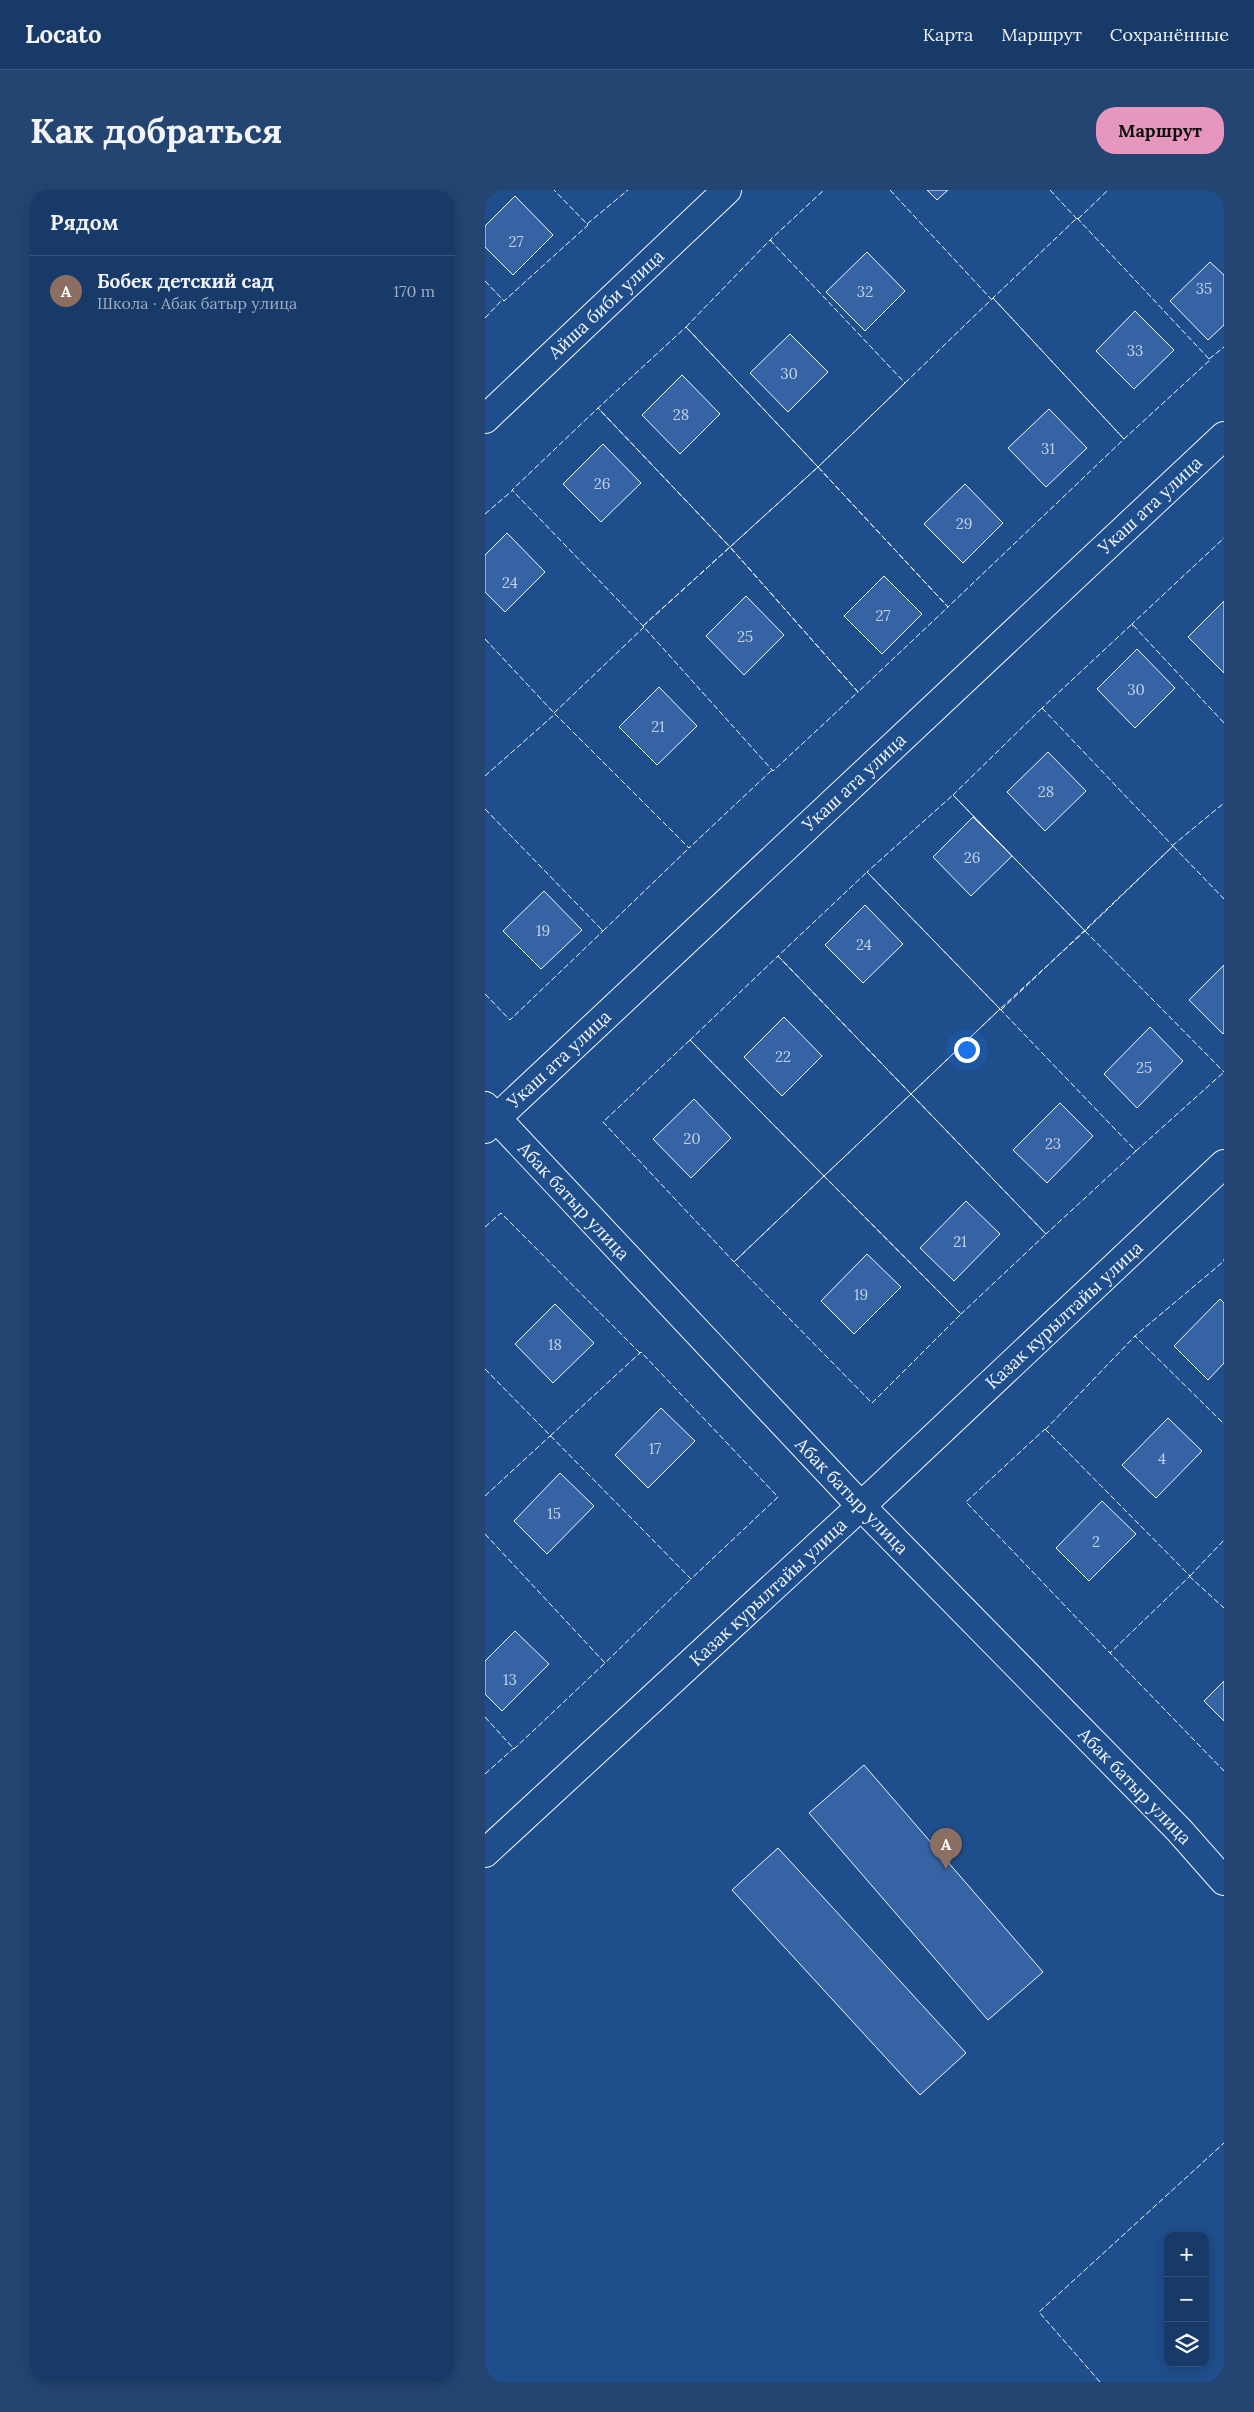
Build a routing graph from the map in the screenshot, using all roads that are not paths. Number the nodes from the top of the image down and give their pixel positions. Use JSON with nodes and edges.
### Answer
{"nodes":[{"id":1,"x":727,"y":190,"type":"edge"},
{"id":2,"x":485,"y":418,"type":"edge"},
{"id":3,"x":1224,"y":436,"type":"edge"},
{"id":4,"x":489,"y":1118,"type":"edge"},
{"id":5,"x":1224,"y":1164,"type":"edge"},
{"id":6,"x":861,"y":1506,"type":"junction"},
{"id":7,"x":485,"y":1853,"type":"edge"},
{"id":8,"x":1224,"y":1881,"type":"edge"}],
"edges":[{"from":1,"to":2,"type":"street","name":"Айша биби улица"},
{"from":3,"to":4,"type":"street","name":"Укаш ата улица"},
{"from":4,"to":6,"type":"street","name":"Абак батыр улица"},
{"from":5,"to":6,"type":"street","name":"Казак курылтайы улица"},
{"from":6,"to":7,"type":"street","name":"Казак курылтайы улица"},
{"from":6,"to":8,"type":"street","name":"Абак батыр улица"}]}
